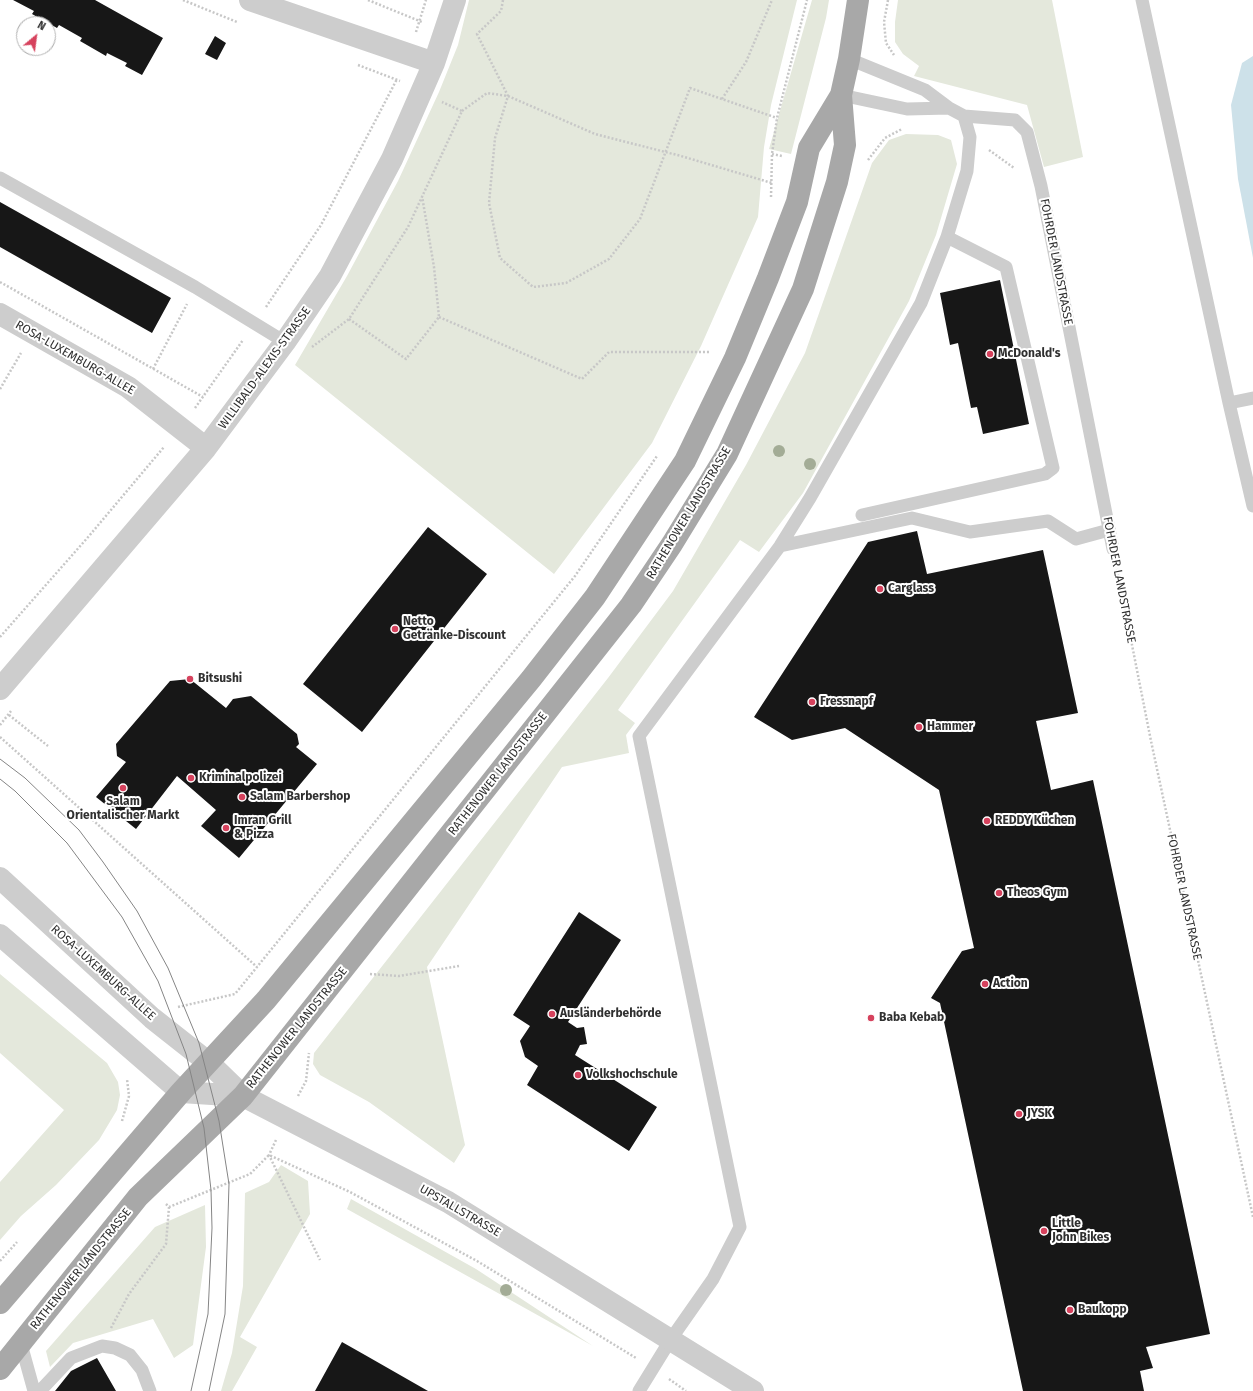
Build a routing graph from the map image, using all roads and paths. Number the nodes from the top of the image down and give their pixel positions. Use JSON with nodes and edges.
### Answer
{"nodes":[{"id":1,"x":250,"y":0,"type":"edge"},
{"id":2,"x":368,"y":0,"type":"edge"},
{"id":3,"x":426,"y":0,"type":"edge"},
{"id":4,"x":455,"y":0,"type":"edge"},
{"id":5,"x":503,"y":0,"type":"edge"},
{"id":6,"x":772,"y":0,"type":"edge"},
{"id":7,"x":808,"y":0,"type":"edge"},
{"id":8,"x":858,"y":0,"type":"edge"},
{"id":9,"x":1142,"y":0,"type":"edge"},
{"id":10,"x":849,"y":59,"type":"junction"},
{"id":11,"x":434,"y":63,"type":"junction"},
{"id":12,"x":397,"y":79,"type":"dead end"},
{"id":13,"x":841,"y":95,"type":"junction"},
{"id":14,"x":508,"y":96,"type":"junction"},
{"id":15,"x":722,"y":99,"type":"junction"},
{"id":16,"x":949,"y":108,"type":"junction"},
{"id":17,"x":462,"y":111,"type":"dead end"},
{"id":18,"x":964,"y":116,"type":"junction"},
{"id":19,"x":777,"y":118,"type":"junction"},
{"id":20,"x":970,"y":137,"type":"junction"},
{"id":21,"x":666,"y":152,"type":"junction"},
{"id":22,"x":0,"y":178,"type":"edge"},
{"id":23,"x":772,"y":183,"type":"junction"},
{"id":24,"x":1041,"y":186,"type":"junction"},
{"id":25,"x":422,"y":196,"type":"dead end"},
{"id":26,"x":771,"y":204,"type":"dead end"},
{"id":27,"x":947,"y":237,"type":"junction"},
{"id":28,"x":0,"y":282,"type":"edge"},
{"id":29,"x":195,"y":287,"type":"junction"},
{"id":30,"x":0,"y":314,"type":"edge"},
{"id":31,"x":439,"y":317,"type":"junction"},
{"id":32,"x":349,"y":319,"type":"dead end"},
{"id":33,"x":255,"y":323,"type":"junction"},
{"id":34,"x":33,"y":332,"type":"junction"},
{"id":35,"x":285,"y":342,"type":"junction"},
{"id":36,"x":709,"y":359,"type":"dead end"},
{"id":37,"x":153,"y":369,"type":"junction"},
{"id":38,"x":0,"y":389,"type":"edge"},
{"id":39,"x":203,"y":397,"type":"junction"},
{"id":40,"x":1253,"y":398,"type":"edge"},
{"id":41,"x":1229,"y":403,"type":"junction"},
{"id":42,"x":181,"y":427,"type":"junction"},
{"id":43,"x":206,"y":448,"type":"junction"},
{"id":44,"x":657,"y":455,"type":"dead end"},
{"id":45,"x":1253,"y":506,"type":"edge"},
{"id":46,"x":862,"y":515,"type":"dead end"},
{"id":47,"x":1109,"y":530,"type":"junction"},
{"id":48,"x":780,"y":546,"type":"junction"},
{"id":49,"x":1113,"y":549,"type":"joint"},
{"id":50,"x":0,"y":637,"type":"edge"},
{"id":51,"x":0,"y":689,"type":"edge"},
{"id":52,"x":9,"y":714,"type":"dead end"},
{"id":53,"x":0,"y":737,"type":"edge"},
{"id":54,"x":48,"y":746,"type":"dead end"},
{"id":55,"x":0,"y":878,"type":"edge"},
{"id":56,"x":0,"y":935,"type":"edge"},
{"id":57,"x":459,"y":966,"type":"dead end"},
{"id":58,"x":257,"y":967,"type":"junction"},
{"id":59,"x":365,"y":980,"type":"dead end"},
{"id":60,"x":152,"y":1018,"type":"junction"},
{"id":61,"x":313,"y":1048,"type":"dead end"},
{"id":62,"x":208,"y":1063,"type":"junction"},
{"id":63,"x":123,"y":1072,"type":"dead end"},
{"id":64,"x":181,"y":1092,"type":"junction"},
{"id":65,"x":243,"y":1096,"type":"junction"},
{"id":66,"x":287,"y":1119,"type":"junction"},
{"id":67,"x":120,"y":1125,"type":"dead end"},
{"id":68,"x":269,"y":1155,"type":"junction"},
{"id":69,"x":148,"y":1189,"type":"junction"},
{"id":70,"x":169,"y":1207,"type":"junction"},
{"id":71,"x":1253,"y":1217,"type":"edge"},
{"id":72,"x":21,"y":1238,"type":"dead end"},
{"id":73,"x":320,"y":1260,"type":"dead end"},
{"id":74,"x":0,"y":1261,"type":"edge"},
{"id":75,"x":0,"y":1303,"type":"edge"},
{"id":76,"x":671,"y":1339,"type":"junction"},
{"id":77,"x":21,"y":1344,"type":"junction"},
{"id":78,"x":102,"y":1346,"type":"junction"},
{"id":79,"x":0,"y":1369,"type":"edge"},
{"id":80,"x":652,"y":1369,"type":"junction"},
{"id":81,"x":34,"y":1391,"type":"edge"},
{"id":82,"x":40,"y":1391,"type":"edge"},
{"id":83,"x":150,"y":1391,"type":"edge"},
{"id":84,"x":639,"y":1391,"type":"edge"},
{"id":85,"x":686,"y":1391,"type":"edge"},
{"id":86,"x":753,"y":1391,"type":"edge"}],
"edges":[{"from":1,"to":11,"type":"street"},
{"from":2,"to":3,"type":"path"},
{"from":4,"to":11,"type":"street","name":"WILLIBALD-ALEXIS-STRASSE"},
{"from":5,"to":14,"type":"path"},
{"from":6,"to":15,"type":"path"},
{"from":7,"to":19,"type":"path"},
{"from":8,"to":10,"type":"main road","name":"RATHENOWER LANDSTRASSE"},
{"from":9,"to":41,"type":"lane"},
{"from":10,"to":13,"type":"main road","name":"RATHENOWER LANDSTRASSE"},
{"from":10,"to":16,"type":"lane"},
{"from":11,"to":35,"type":"street","name":"WILLIBALD-ALEXIS-STRASSE"},
{"from":12,"to":33,"type":"path"},
{"from":13,"to":16,"type":"lane","name":"FOHRDER LANDSTRASSE"},
{"from":13,"to":62,"type":"main road","name":"RATHENOWER LANDSTRASSE"},
{"from":13,"to":65,"type":"main road","name":"RATHENOWER LANDSTRASSE"},
{"from":14,"to":17,"type":"path"},
{"from":14,"to":21,"type":"path"},
{"from":14,"to":21,"type":"path"},
{"from":15,"to":19,"type":"path"},
{"from":15,"to":21,"type":"path"},
{"from":16,"to":18,"type":"lane","name":"FOHRDER LANDSTRASSE"},
{"from":18,"to":20,"type":"lane"},
{"from":18,"to":24,"type":"lane","name":"FOHRDER LANDSTRASSE"},
{"from":19,"to":23,"type":"path"},
{"from":20,"to":24,"type":"path"},
{"from":20,"to":27,"type":"lane"},
{"from":21,"to":23,"type":"path"},
{"from":22,"to":29,"type":"lane"},
{"from":23,"to":26,"type":"path"},
{"from":24,"to":47,"type":"lane","name":"FOHRDER LANDSTRASSE"},
{"from":25,"to":31,"type":"path"},
{"from":27,"to":46,"type":"lane"},
{"from":27,"to":48,"type":"lane"},
{"from":28,"to":37,"type":"path"},
{"from":29,"to":33,"type":"lane"},
{"from":29,"to":37,"type":"path"},
{"from":30,"to":34,"type":"street","name":"ROSA-LUXEMBURG-ALLEE"},
{"from":31,"to":32,"type":"path"},
{"from":31,"to":36,"type":"path"},
{"from":33,"to":35,"type":"lane"},
{"from":33,"to":39,"type":"path"},
{"from":34,"to":38,"type":"path"},
{"from":34,"to":42,"type":"street","name":"ROSA-LUXEMBURG-ALLEE"},
{"from":35,"to":43,"type":"street","name":"WILLIBALD-ALEXIS-STRASSE"},
{"from":37,"to":39,"type":"path"},
{"from":39,"to":42,"type":"path"},
{"from":40,"to":41,"type":"lane"},
{"from":41,"to":45,"type":"lane"},
{"from":42,"to":43,"type":"street","name":"ROSA-LUXEMBURG-ALLEE"},
{"from":42,"to":50,"type":"path"},
{"from":43,"to":51,"type":"street","name":"WILLIBALD-ALEXIS-STRASSE"},
{"from":44,"to":58,"type":"path"},
{"from":47,"to":48,"type":"lane"},
{"from":47,"to":49,"type":"lane","name":"FOHRDER LANDSTRASSE"},
{"from":48,"to":76,"type":"lane"},
{"from":49,"to":71,"type":"path","name":"FOHRDER LANDSTRASSE"},
{"from":52,"to":54,"type":"path"},
{"from":53,"to":58,"type":"path"},
{"from":55,"to":60,"type":"street","name":"ROSA-LUXEMBURG-ALLEE"},
{"from":56,"to":64,"type":"street"},
{"from":57,"to":59,"type":"path"},
{"from":58,"to":60,"type":"path"},
{"from":60,"to":62,"type":"street","name":"ROSA-LUXEMBURG-ALLEE"},
{"from":61,"to":66,"type":"path"},
{"from":62,"to":64,"type":"main road","name":"RATHENOWER LANDSTRASSE"},
{"from":62,"to":65,"type":"street","name":"UPSTALLSTRASSE"},
{"from":63,"to":67,"type":"path"},
{"from":64,"to":65,"type":"street","name":"UPSTALLSTRASSE"},
{"from":64,"to":75,"type":"main road","name":"RATHENOWER LANDSTRASSE"},
{"from":65,"to":66,"type":"street","name":"UPSTALLSTRASSE"},
{"from":65,"to":69,"type":"main road","name":"RATHENOWER LANDSTRASSE"},
{"from":66,"to":68,"type":"path"},
{"from":66,"to":76,"type":"street","name":"UPSTALLSTRASSE"},
{"from":68,"to":70,"type":"path"},
{"from":68,"to":73,"type":"path"},
{"from":68,"to":80,"type":"path"},
{"from":69,"to":70,"type":"path"},
{"from":69,"to":77,"type":"main road","name":"RATHENOWER LANDSTRASSE"},
{"from":70,"to":78,"type":"path"},
{"from":72,"to":74,"type":"path"},
{"from":76,"to":80,"type":"lane"},
{"from":76,"to":86,"type":"street","name":"UPSTALLSTRASSE"},
{"from":77,"to":79,"type":"main road","name":"RATHENOWER LANDSTRASSE"},
{"from":77,"to":81,"type":"lane"},
{"from":78,"to":82,"type":"lane"},
{"from":78,"to":83,"type":"lane"},
{"from":80,"to":84,"type":"lane"},
{"from":80,"to":85,"type":"path"}]}
